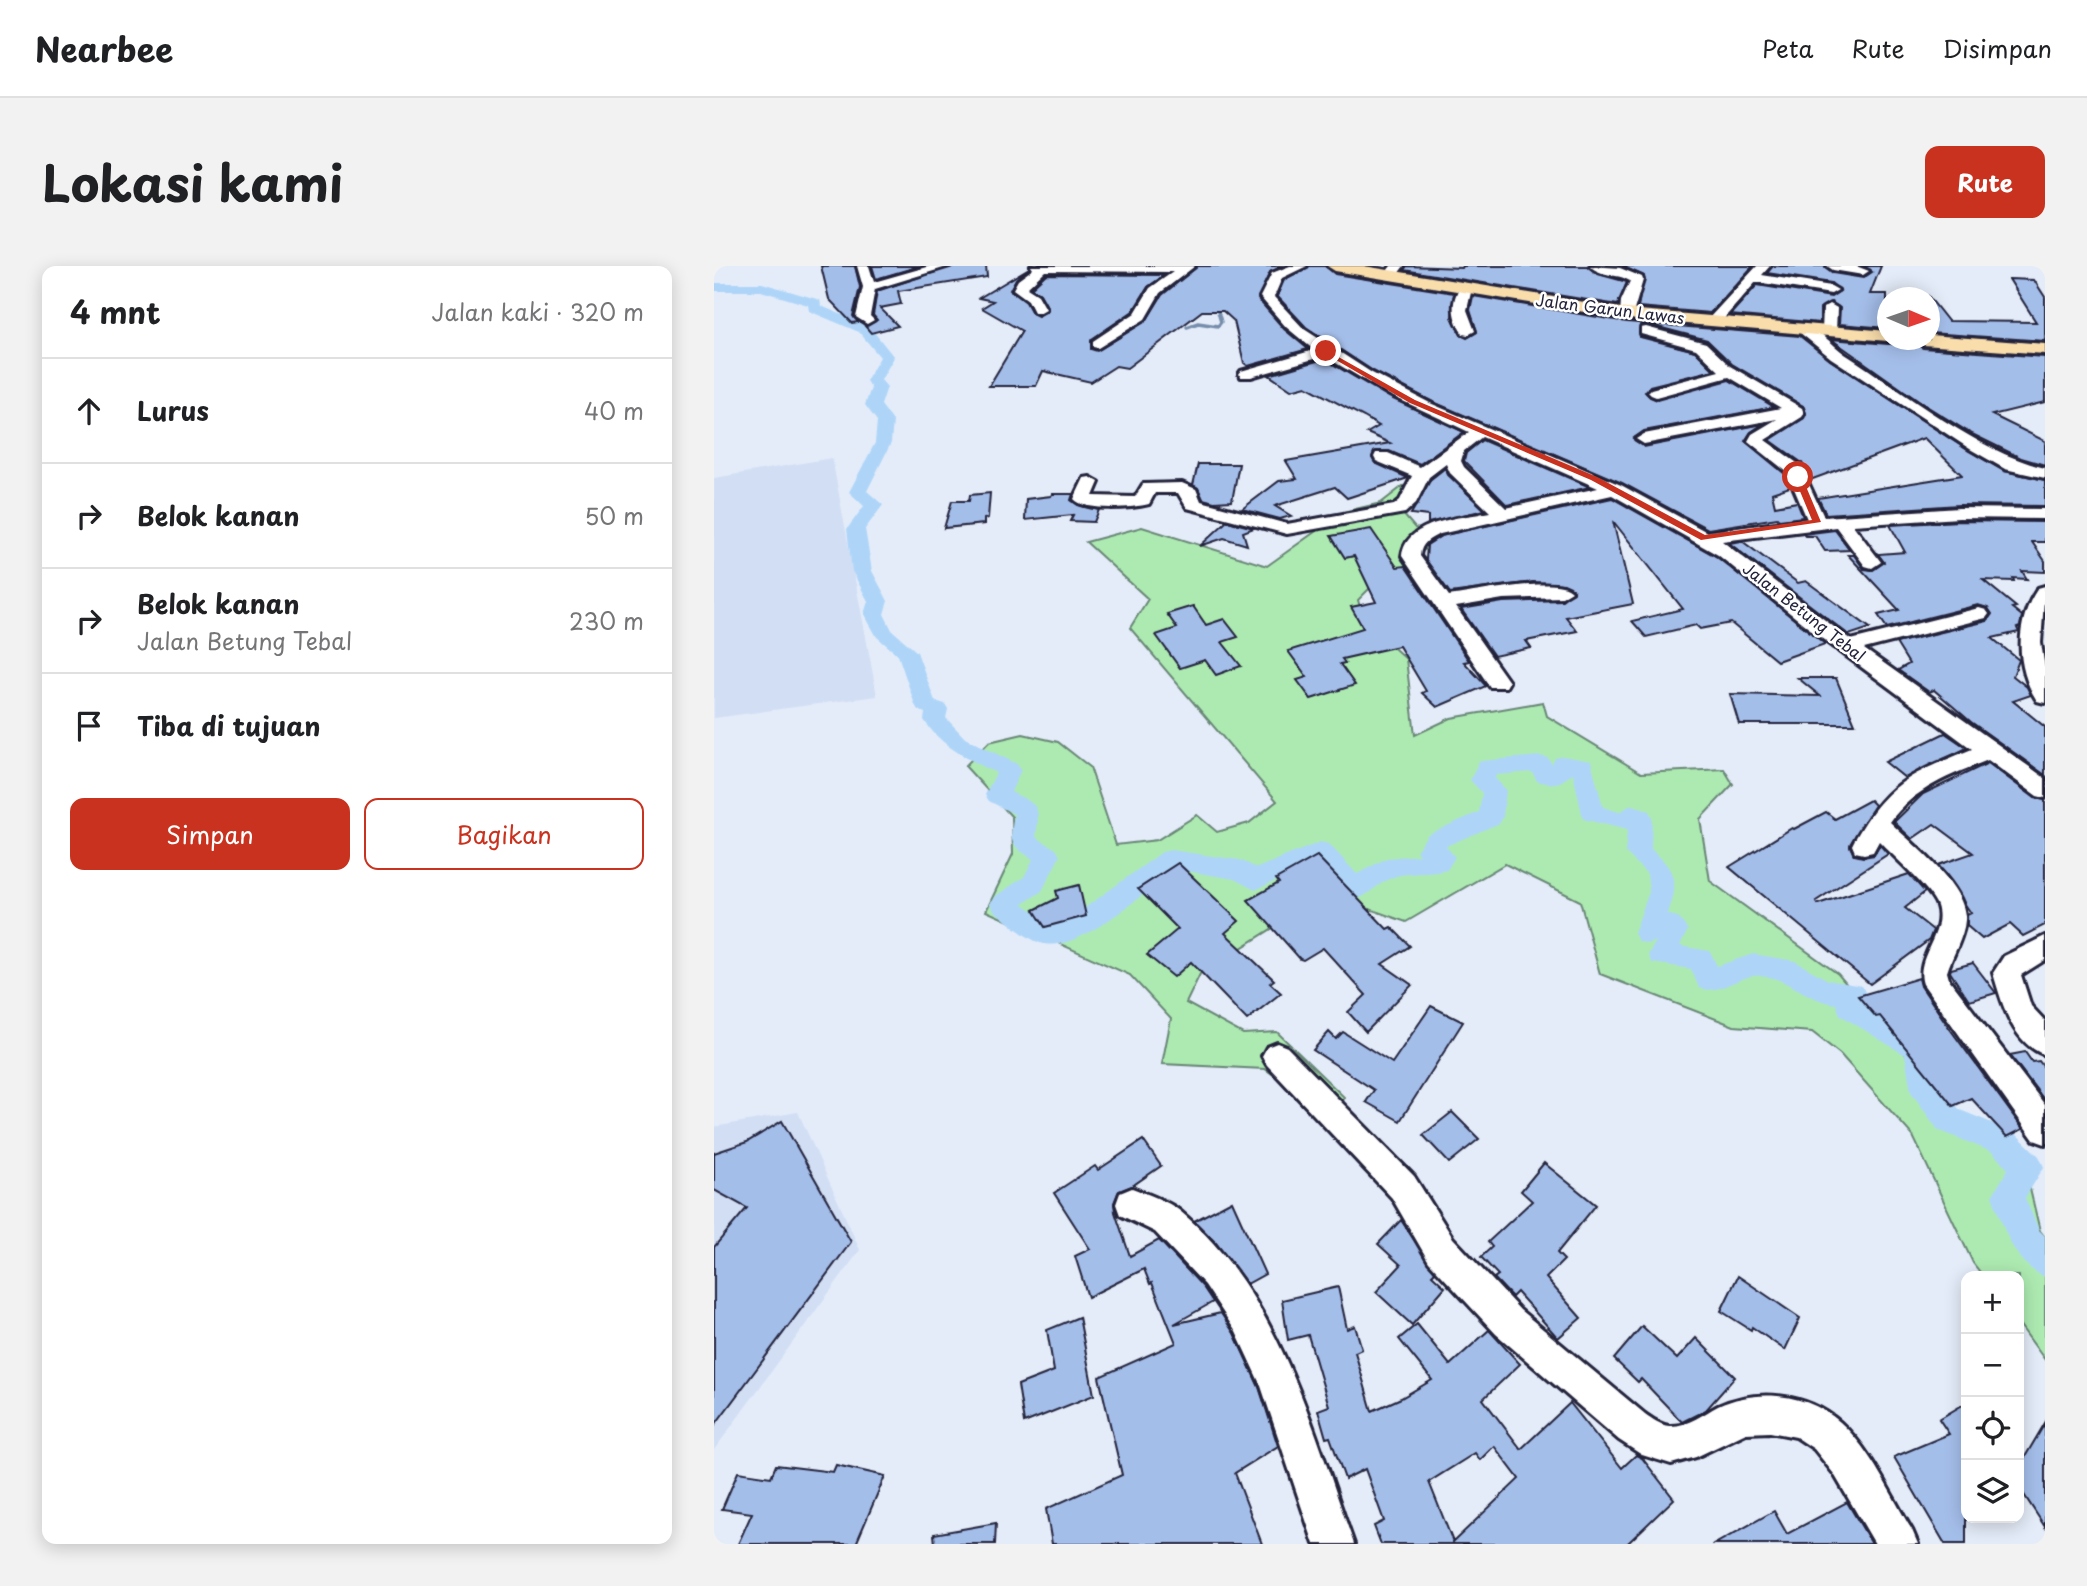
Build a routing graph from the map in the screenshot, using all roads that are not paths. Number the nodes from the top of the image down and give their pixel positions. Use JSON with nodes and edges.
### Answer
{"nodes":[{"id":1,"x":863,"y":266,"type":"edge"},
{"id":2,"x":944,"y":266,"type":"edge"},
{"id":3,"x":1301,"y":266,"type":"edge"},
{"id":4,"x":1335,"y":266,"type":"edge"},
{"id":5,"x":1596,"y":266,"type":"edge"},
{"id":6,"x":1764,"y":266,"type":"edge"},
{"id":7,"x":1833,"y":266,"type":"edge"},
{"id":8,"x":1039,"y":267,"type":"edge"},
{"id":9,"x":1188,"y":267,"type":"edge"},
{"id":10,"x":1394,"y":271,"type":"edge"},
{"id":11,"x":1863,"y":271,"type":"dead end"},
{"id":12,"x":1754,"y":278,"type":"junction"},
{"id":13,"x":869,"y":287,"type":"junction"},
{"id":14,"x":1466,"y":288,"type":"junction"},
{"id":15,"x":1830,"y":290,"type":"dead end"},
{"id":16,"x":1830,"y":308,"type":"dead end"},
{"id":17,"x":1039,"y":309,"type":"dead end"},
{"id":18,"x":1627,"y":314,"type":"junction"},
{"id":19,"x":867,"y":320,"type":"dead end"},
{"id":20,"x":1714,"y":321,"type":"junction"},
{"id":21,"x":1804,"y":329,"type":"junction"},
{"id":22,"x":1468,"y":331,"type":"dead end"},
{"id":23,"x":1646,"y":331,"type":"dead end"},
{"id":24,"x":1829,"y":331,"type":"junction"},
{"id":25,"x":1877,"y":335,"type":"edge"},
{"id":26,"x":1940,"y":341,"type":"edge"},
{"id":27,"x":1098,"y":344,"type":"dead end"},
{"id":28,"x":2045,"y":349,"type":"edge"},
{"id":29,"x":1326,"y":351,"type":"junction"},
{"id":30,"x":1262,"y":354,"type":"dead end"},
{"id":31,"x":1279,"y":365,"type":"junction"},
{"id":32,"x":1732,"y":372,"type":"junction"},
{"id":33,"x":1246,"y":374,"type":"dead end"},
{"id":34,"x":1656,"y":392,"type":"dead end"},
{"id":35,"x":1796,"y":411,"type":"junction"},
{"id":36,"x":1479,"y":432,"type":"junction"},
{"id":37,"x":1644,"y":439,"type":"dead end"},
{"id":38,"x":1455,"y":452,"type":"junction"},
{"id":39,"x":1382,"y":457,"type":"dead end"},
{"id":40,"x":2045,"y":473,"type":"edge"},
{"id":41,"x":1422,"y":474,"type":"junction"},
{"id":42,"x":1090,"y":482,"type":"dead end"},
{"id":43,"x":1615,"y":489,"type":"junction"},
{"id":44,"x":1502,"y":514,"type":"junction"},
{"id":45,"x":2045,"y":514,"type":"edge"},
{"id":46,"x":1841,"y":521,"type":"junction"},
{"id":47,"x":1817,"y":522,"type":"junction"},
{"id":48,"x":1704,"y":538,"type":"junction"},
{"id":49,"x":1872,"y":562,"type":"dead end"},
{"id":50,"x":1562,"y":591,"type":"dead end"},
{"id":51,"x":2045,"y":592,"type":"edge"},
{"id":52,"x":1443,"y":603,"type":"junction"},
{"id":53,"x":1979,"y":614,"type":"dead end"},
{"id":54,"x":1847,"y":647,"type":"junction"},
{"id":55,"x":1498,"y":682,"type":"dead end"},
{"id":56,"x":2045,"y":696,"type":"edge"},
{"id":57,"x":1990,"y":750,"type":"junction"},
{"id":58,"x":2045,"y":790,"type":"edge"},
{"id":59,"x":2045,"y":947,"type":"edge"},
{"id":60,"x":2045,"y":1041,"type":"edge"},
{"id":61,"x":1277,"y":1056,"type":"dead end"},
{"id":62,"x":2045,"y":1130,"type":"edge"},
{"id":63,"x":1132,"y":1204,"type":"dead end"},
{"id":64,"x":1334,"y":1544,"type":"edge"},
{"id":65,"x":1898,"y":1544,"type":"edge"}],
"edges":[{"from":1,"to":13,"type":"street"},
{"from":2,"to":13,"type":"street"},
{"from":3,"to":29,"type":"street","name":"Jalan Betung Tebal"},
{"from":4,"to":10,"type":"main road","name":"Jalan Garun Lawas"},
{"from":5,"to":18,"type":"street"},
{"from":6,"to":12,"type":"street"},
{"from":7,"to":11,"type":"street"},
{"from":8,"to":9,"type":"street"},
{"from":8,"to":17,"type":"street"},
{"from":9,"to":27,"type":"street"},
{"from":10,"to":14,"type":"main road","name":"Jalan Garun Lawas"},
{"from":12,"to":15,"type":"street"},
{"from":12,"to":20,"type":"street"},
{"from":13,"to":19,"type":"street"},
{"from":14,"to":18,"type":"main road","name":"Jalan Garun Lawas"},
{"from":14,"to":22,"type":"street"},
{"from":16,"to":24,"type":"street"},
{"from":18,"to":20,"type":"main road","name":"Jalan Garun Lawas"},
{"from":20,"to":21,"type":"main road","name":"Jalan Garun Lawas"},
{"from":21,"to":24,"type":"main road","name":"Jalan Garun Lawas"},
{"from":21,"to":40,"type":"street"},
{"from":23,"to":32,"type":"street"},
{"from":24,"to":25,"type":"main road","name":"Jalan Garun Lawas"},
{"from":26,"to":28,"type":"main road"},
{"from":29,"to":31,"type":"street"},
{"from":29,"to":36,"type":"street","name":"Jalan Betung Tebal"},
{"from":30,"to":31,"type":"street"},
{"from":31,"to":33,"type":"street"},
{"from":32,"to":34,"type":"street"},
{"from":32,"to":35,"type":"street"},
{"from":35,"to":37,"type":"street"},
{"from":35,"to":47,"type":"street"},
{"from":36,"to":38,"type":"street"},
{"from":36,"to":43,"type":"street","name":"Jalan Betung Tebal"},
{"from":38,"to":41,"type":"street"},
{"from":38,"to":44,"type":"street"},
{"from":39,"to":41,"type":"street"},
{"from":41,"to":42,"type":"street"},
{"from":43,"to":44,"type":"street"},
{"from":43,"to":48,"type":"street","name":"Jalan Betung Tebal"},
{"from":44,"to":52,"type":"street"},
{"from":45,"to":46,"type":"street"},
{"from":46,"to":47,"type":"street"},
{"from":46,"to":49,"type":"street"},
{"from":47,"to":48,"type":"street"},
{"from":48,"to":54,"type":"street","name":"Jalan Betung Tebal"},
{"from":50,"to":52,"type":"street"},
{"from":51,"to":56,"type":"street"},
{"from":52,"to":55,"type":"street"},
{"from":53,"to":54,"type":"street"},
{"from":54,"to":57,"type":"street","name":"Jalan Betung Tebal"},
{"from":57,"to":58,"type":"street","name":"Jalan Betung Tebal"},
{"from":57,"to":62,"type":"street"},
{"from":59,"to":60,"type":"street"},
{"from":61,"to":65,"type":"street"},
{"from":63,"to":64,"type":"street"}]}
